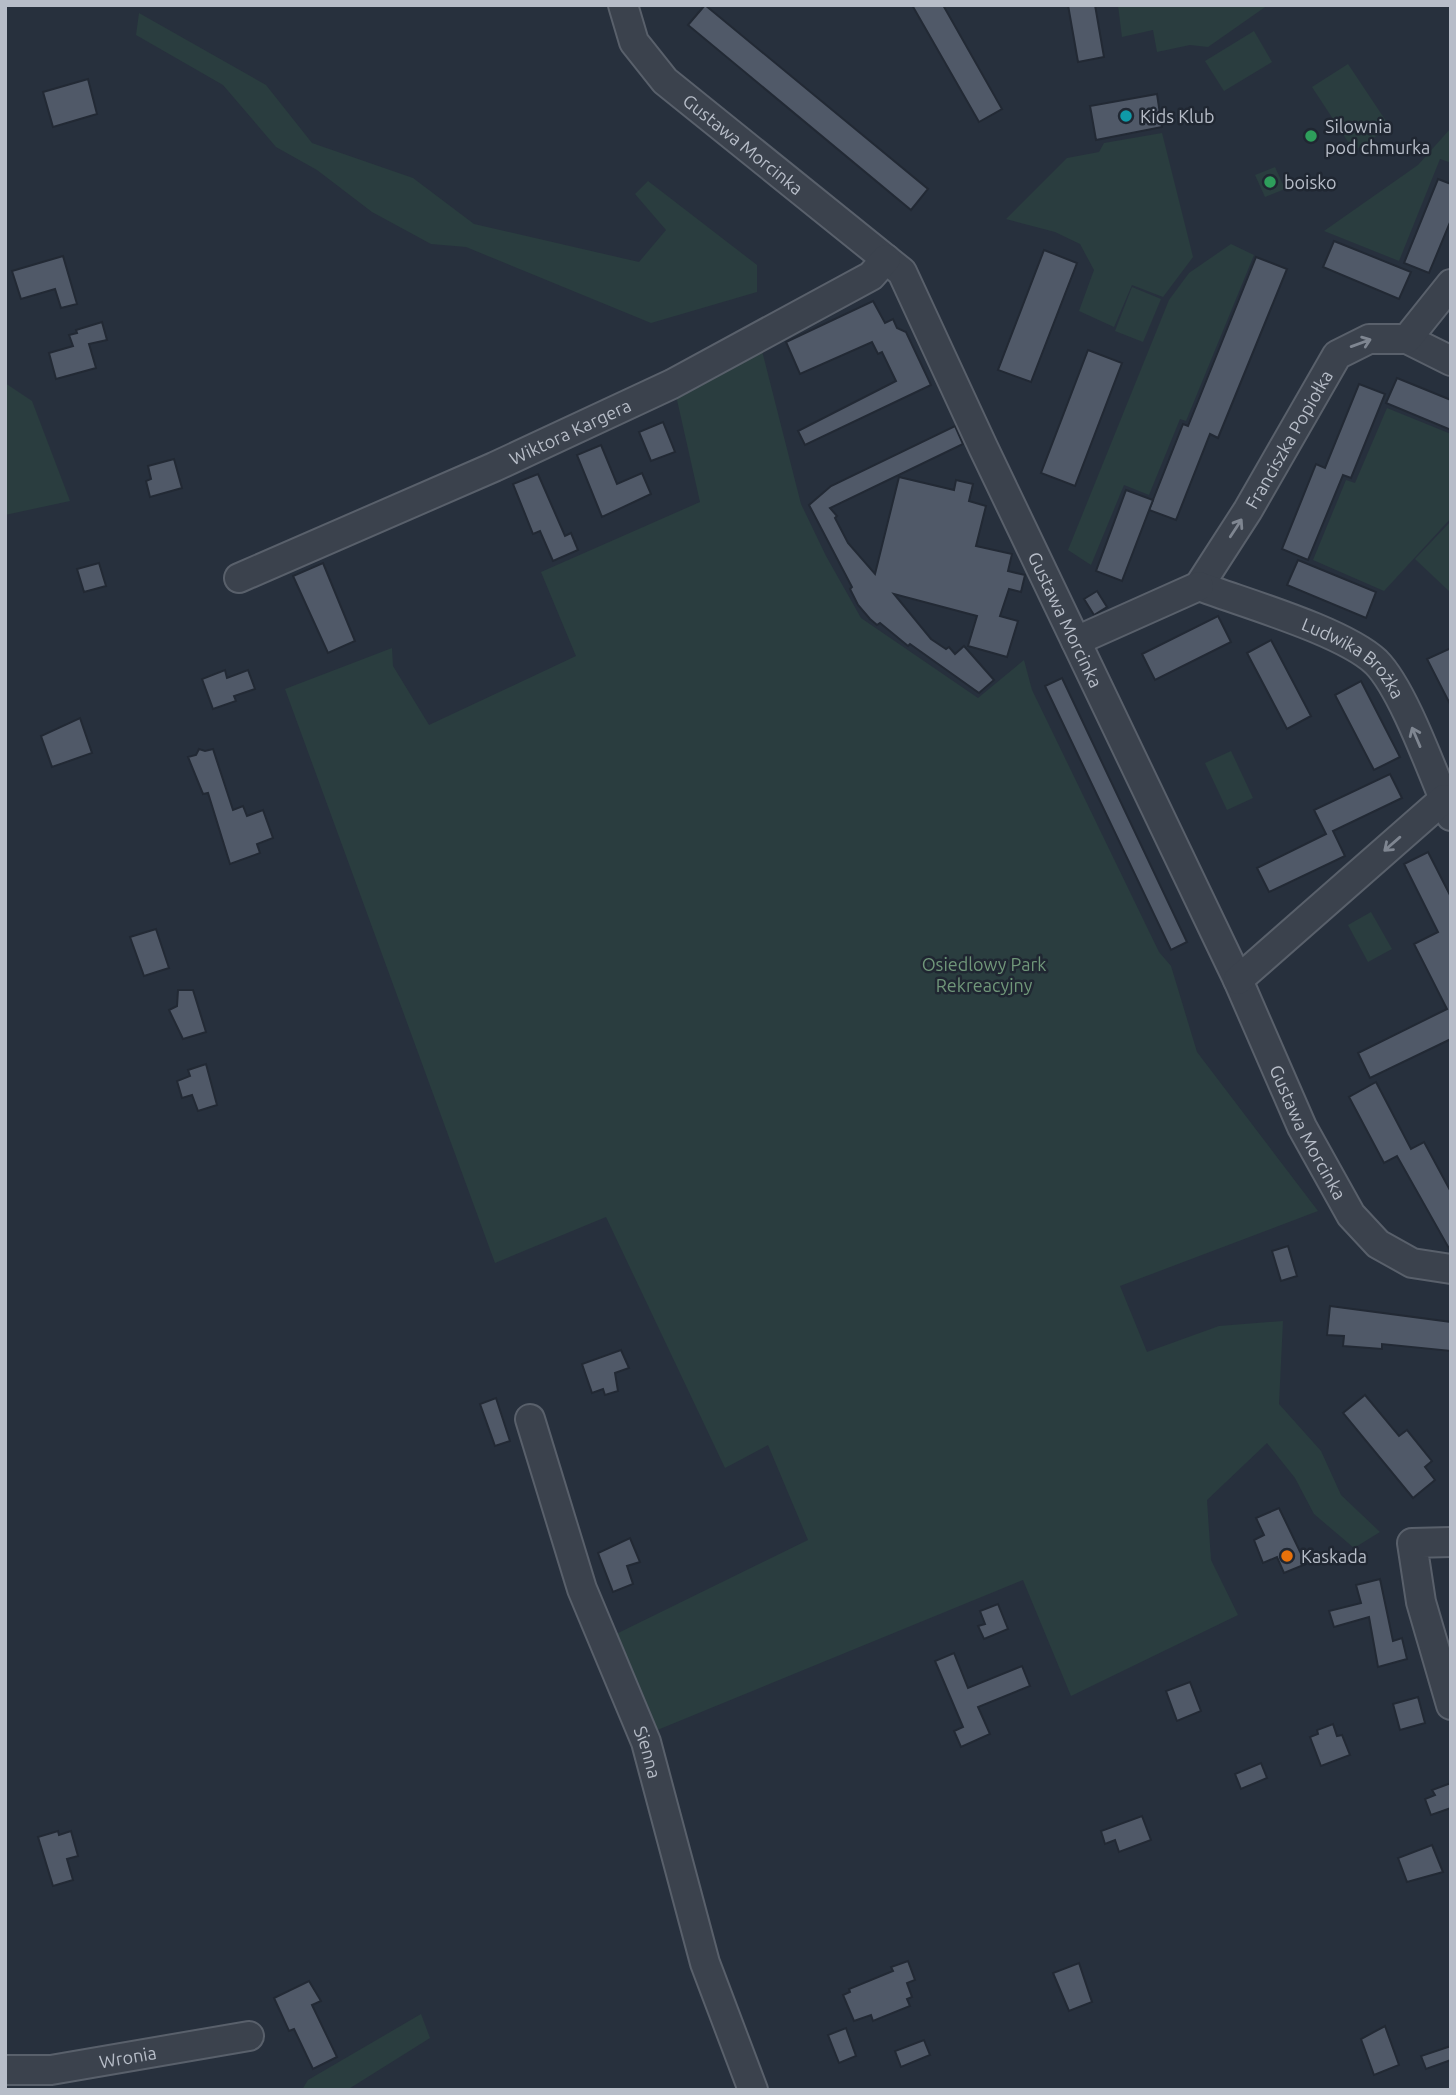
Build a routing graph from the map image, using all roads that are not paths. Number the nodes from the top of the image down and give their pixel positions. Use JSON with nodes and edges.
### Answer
{"nodes":[{"id":1,"x":623,"y":5,"type":"edge"},
{"id":2,"x":886,"y":259,"type":"junction"},
{"id":3,"x":1451,"y":284,"type":"edge"},
{"id":4,"x":1407,"y":339,"type":"junction"},
{"id":5,"x":1451,"y":361,"type":"edge"},
{"id":6,"x":239,"y":578,"type":"dead end"},
{"id":7,"x":1199,"y":586,"type":"junction"},
{"id":8,"x":1076,"y":641,"type":"junction"},
{"id":9,"x":1447,"y":808,"type":"edge"},
{"id":10,"x":1238,"y":980,"type":"junction"},
{"id":11,"x":1451,"y":1269,"type":"edge"},
{"id":12,"x":530,"y":1419,"type":"dead end"},
{"id":13,"x":1451,"y":1542,"type":"edge"},
{"id":14,"x":1451,"y":1705,"type":"edge"},
{"id":15,"x":249,"y":2036,"type":"dead end"},
{"id":16,"x":5,"y":2070,"type":"edge"},
{"id":17,"x":753,"y":2090,"type":"edge"}],
"edges":[{"from":1,"to":2,"type":"street","name":"Gustawa Morcinka"},
{"from":2,"to":6,"type":"street","name":"Wiktora Kargera"},
{"from":2,"to":8,"type":"street","name":"Gustawa Morcinka"},
{"from":3,"to":4,"type":"street"},
{"from":4,"to":5,"type":"street","name":"Franciszka Popiołka"},
{"from":7,"to":4,"type":"street","name":"Franciszka Popiołka","one_way":true},
{"from":7,"to":8,"type":"street"},
{"from":9,"to":7,"type":"street","name":"Ludwika Brożka","one_way":true},
{"from":8,"to":10,"type":"street","name":"Gustawa Morcinka"},
{"from":9,"to":10,"type":"street","name":"Ludwika Brożka","one_way":true},
{"from":10,"to":11,"type":"street","name":"Gustawa Morcinka"},
{"from":12,"to":17,"type":"street","name":"Sienna"},
{"from":13,"to":14,"type":"street"},
{"from":15,"to":16,"type":"street","name":"Wronia"}]}
